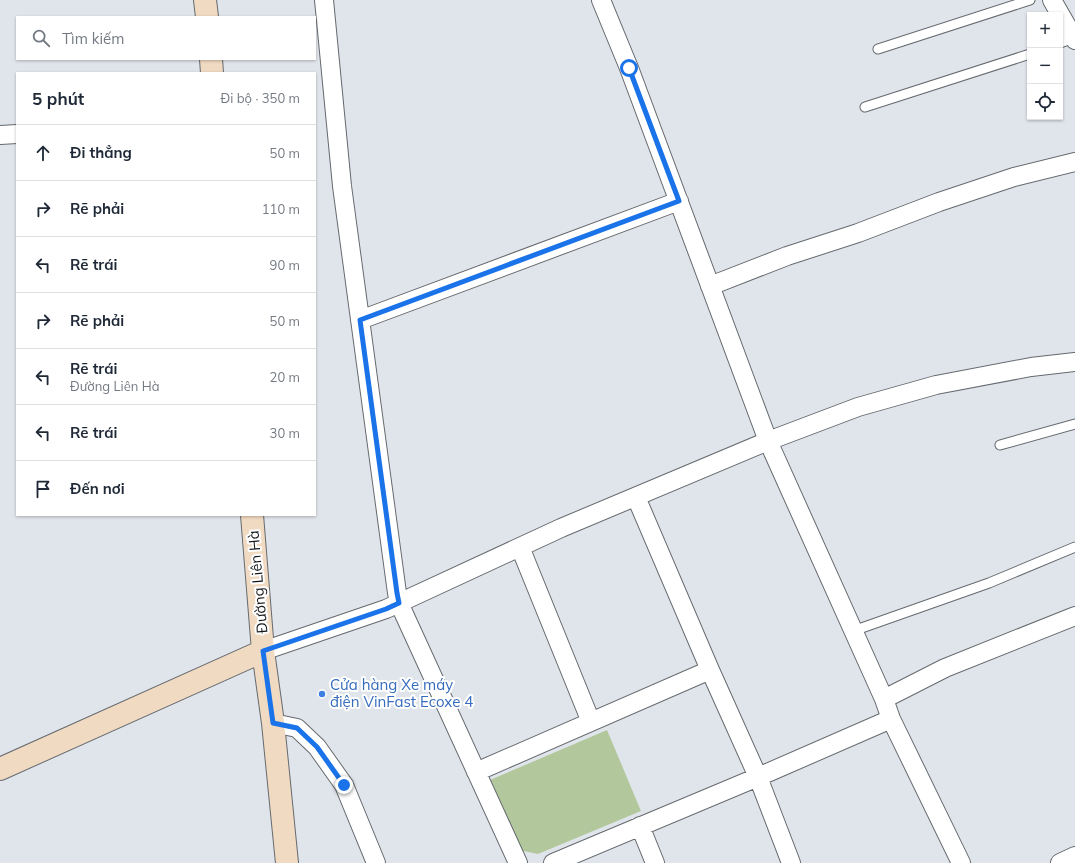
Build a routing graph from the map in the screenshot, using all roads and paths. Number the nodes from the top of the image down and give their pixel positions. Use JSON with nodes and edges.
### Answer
{"nodes":[{"id":1,"x":205,"y":0,"type":"edge"},
{"id":2,"x":324,"y":0,"type":"edge"},
{"id":3,"x":1030,"y":0,"type":"edge"},
{"id":4,"x":1052,"y":0,"type":"edge"},
{"id":5,"x":605,"y":1,"type":"edge"},
{"id":6,"x":207,"y":16,"type":"edge"},
{"id":7,"x":1070,"y":40,"type":"edge"},
{"id":8,"x":878,"y":49,"type":"dead end"},
{"id":9,"x":1027,"y":55,"type":"edge"},
{"id":10,"x":211,"y":60,"type":"edge"},
{"id":11,"x":212,"y":72,"type":"edge"},
{"id":12,"x":865,"y":108,"type":"dead end"},
{"id":13,"x":16,"y":134,"type":"edge"},
{"id":14,"x":0,"y":135,"type":"edge"},
{"id":15,"x":1075,"y":162,"type":"edge"},
{"id":16,"x":679,"y":201,"type":"junction"},
{"id":17,"x":710,"y":286,"type":"junction"},
{"id":18,"x":360,"y":320,"type":"junction"},
{"id":19,"x":1075,"y":362,"type":"edge"},
{"id":20,"x":1075,"y":424,"type":"edge"},
{"id":21,"x":768,"y":441,"type":"junction"},
{"id":22,"x":1000,"y":445,"type":"dead end"},
{"id":23,"x":636,"y":497,"type":"junction"},
{"id":24,"x":252,"y":516,"type":"edge"},
{"id":25,"x":520,"y":547,"type":"junction"},
{"id":26,"x":1075,"y":547,"type":"edge"},
{"id":27,"x":399,"y":603,"type":"junction"},
{"id":28,"x":1075,"y":616,"type":"edge"},
{"id":29,"x":853,"y":631,"type":"junction"},
{"id":30,"x":263,"y":651,"type":"junction"},
{"id":31,"x":710,"y":670,"type":"junction"},
{"id":32,"x":884,"y":699,"type":"junction"},
{"id":33,"x":891,"y":719,"type":"junction"},
{"id":34,"x":591,"y":722,"type":"junction"},
{"id":35,"x":273,"y":723,"type":"junction"},
{"id":36,"x":0,"y":769,"type":"edge"},
{"id":37,"x":476,"y":772,"type":"junction"},
{"id":38,"x":758,"y":777,"type":"junction"},
{"id":39,"x":640,"y":826,"type":"junction"},
{"id":40,"x":1075,"y":856,"type":"edge"},
{"id":41,"x":287,"y":863,"type":"edge"},
{"id":42,"x":376,"y":863,"type":"edge"},
{"id":43,"x":518,"y":863,"type":"edge"},
{"id":44,"x":552,"y":863,"type":"edge"},
{"id":45,"x":655,"y":863,"type":"edge"},
{"id":46,"x":790,"y":863,"type":"edge"},
{"id":47,"x":961,"y":863,"type":"edge"},
{"id":48,"x":1060,"y":863,"type":"edge"}],
"edges":[{"from":1,"to":6,"type":"main road"},
{"from":2,"to":18,"type":"street"},
{"from":3,"to":8,"type":"lane"},
{"from":4,"to":7,"type":"street"},
{"from":5,"to":16,"type":"street"},
{"from":9,"to":12,"type":"lane"},
{"from":10,"to":11,"type":"main road"},
{"from":13,"to":14,"type":"street"},
{"from":15,"to":17,"type":"street"},
{"from":16,"to":17,"type":"street"},
{"from":16,"to":18,"type":"street"},
{"from":17,"to":21,"type":"street"},
{"from":18,"to":27,"type":"street"},
{"from":19,"to":21,"type":"street"},
{"from":20,"to":22,"type":"lane"},
{"from":21,"to":23,"type":"street"},
{"from":21,"to":29,"type":"street"},
{"from":23,"to":25,"type":"street"},
{"from":23,"to":31,"type":"street"},
{"from":24,"to":30,"type":"main road","name":"Đường Liên Hà"},
{"from":25,"to":27,"type":"street"},
{"from":25,"to":34,"type":"street"},
{"from":26,"to":29,"type":"lane"},
{"from":27,"to":30,"type":"street"},
{"from":27,"to":37,"type":"street"},
{"from":28,"to":32,"type":"street"},
{"from":29,"to":32,"type":"street"},
{"from":30,"to":35,"type":"main road","name":"Đường Liên Hà"},
{"from":30,"to":36,"type":"main road"},
{"from":31,"to":34,"type":"street"},
{"from":31,"to":38,"type":"street"},
{"from":32,"to":33,"type":"street"},
{"from":33,"to":38,"type":"street"},
{"from":33,"to":47,"type":"street"},
{"from":34,"to":37,"type":"street"},
{"from":35,"to":41,"type":"main road","name":"Đường Liên Hà"},
{"from":35,"to":42,"type":"street"},
{"from":37,"to":43,"type":"street"},
{"from":38,"to":39,"type":"street"},
{"from":38,"to":46,"type":"street"},
{"from":39,"to":44,"type":"street"},
{"from":39,"to":45,"type":"street"},
{"from":40,"to":48,"type":"street"}]}
